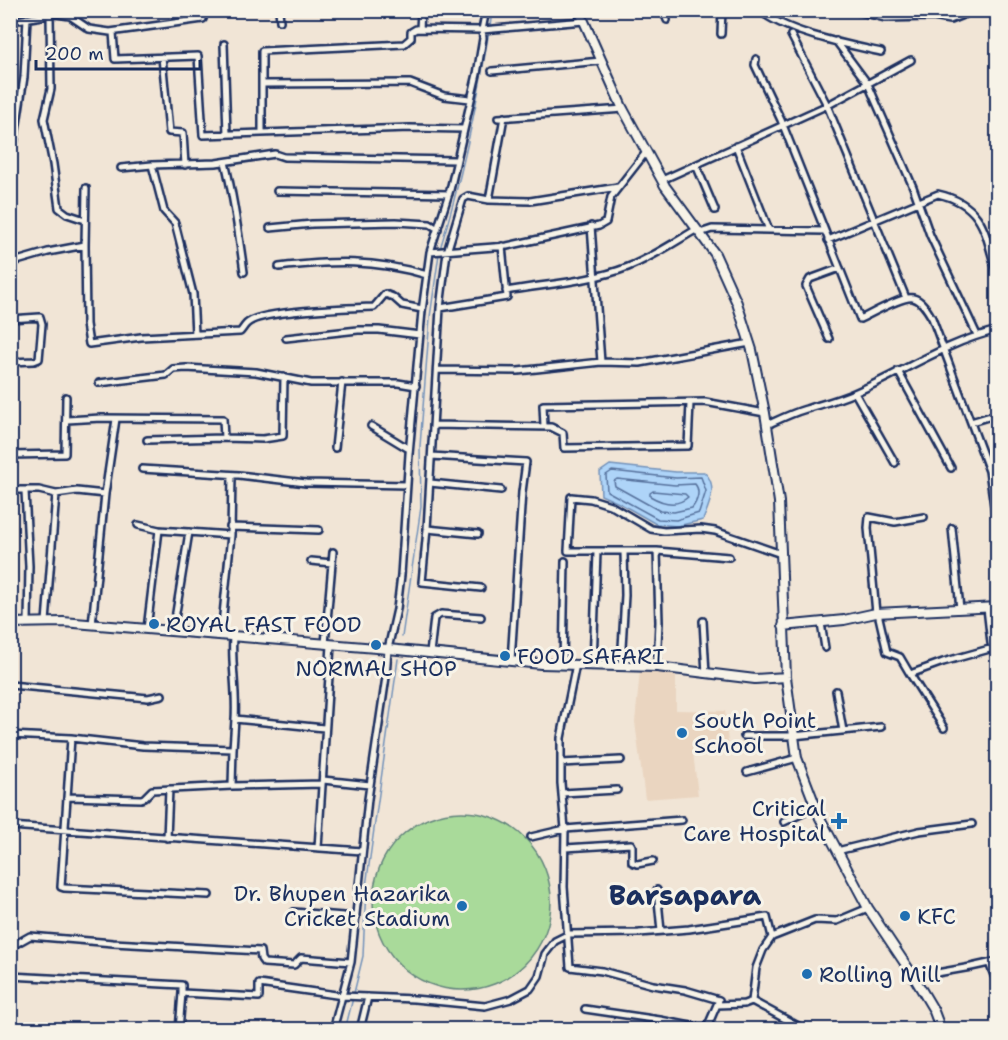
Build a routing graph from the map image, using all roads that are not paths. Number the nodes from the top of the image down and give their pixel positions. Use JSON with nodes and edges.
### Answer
{"nodes":[{"id":1,"x":279,"y":10,"type":"edge"},
{"id":2,"x":376,"y":10,"type":"edge"},
{"id":3,"x":486,"y":10,"type":"edge"},
{"id":4,"x":579,"y":10,"type":"edge"},
{"id":5,"x":663,"y":10,"type":"edge"},
{"id":6,"x":722,"y":10,"type":"edge"},
{"id":7,"x":759,"y":10,"type":"edge"},
{"id":8,"x":852,"y":10,"type":"edge"},
{"id":9,"x":975,"y":10,"type":"edge"},
{"id":10,"x":368,"y":11,"type":"edge"},
{"id":11,"x":420,"y":11,"type":"edge"},
{"id":12,"x":54,"y":13,"type":"edge"},
{"id":13,"x":27,"y":18,"type":"junction"},
{"id":14,"x":203,"y":19,"type":"dead end"},
{"id":15,"x":667,"y":20,"type":"dead end"},
{"id":16,"x":10,"y":21,"type":"edge"},
{"id":17,"x":280,"y":21,"type":"dead end"},
{"id":18,"x":584,"y":21,"type":"junction"},
{"id":19,"x":420,"y":29,"type":"junction"},
{"id":20,"x":484,"y":29,"type":"junction"},
{"id":21,"x":113,"y":32,"type":"junction"},
{"id":22,"x":721,"y":34,"type":"dead end"},
{"id":23,"x":791,"y":35,"type":"dead end"},
{"id":24,"x":836,"y":40,"type":"junction"},
{"id":25,"x":224,"y":44,"type":"dead end"},
{"id":26,"x":881,"y":52,"type":"dead end"},
{"id":27,"x":162,"y":57,"type":"junction"},
{"id":28,"x":756,"y":59,"type":"dead end"},
{"id":29,"x":911,"y":60,"type":"dead end"},
{"id":30,"x":601,"y":61,"type":"junction"},
{"id":31,"x":492,"y":71,"type":"dead end"},
{"id":32,"x":262,"y":84,"type":"junction"},
{"id":33,"x":868,"y":84,"type":"junction"},
{"id":34,"x":470,"y":99,"type":"junction"},
{"id":35,"x":827,"y":105,"type":"junction"},
{"id":36,"x":624,"y":109,"type":"junction"},
{"id":37,"x":783,"y":125,"type":"junction"},
{"id":38,"x":463,"y":129,"type":"junction"},
{"id":39,"x":262,"y":133,"type":"junction"},
{"id":40,"x":227,"y":134,"type":"junction"},
{"id":41,"x":14,"y":144,"type":"dead end"},
{"id":42,"x":736,"y":146,"type":"junction"},
{"id":43,"x":647,"y":151,"type":"junction"},
{"id":44,"x":456,"y":160,"type":"junction"},
{"id":45,"x":225,"y":162,"type":"junction"},
{"id":46,"x":152,"y":165,"type":"junction"},
{"id":47,"x":185,"y":165,"type":"junction"},
{"id":48,"x":696,"y":165,"type":"junction"},
{"id":49,"x":121,"y":168,"type":"dead end"},
{"id":50,"x":662,"y":180,"type":"junction"},
{"id":51,"x":618,"y":187,"type":"junction"},
{"id":52,"x":86,"y":188,"type":"dead end"},
{"id":53,"x":277,"y":191,"type":"dead end"},
{"id":54,"x":448,"y":194,"type":"junction"},
{"id":55,"x":489,"y":200,"type":"junction"},
{"id":56,"x":918,"y":201,"type":"junction"},
{"id":57,"x":715,"y":210,"type":"dead end"},
{"id":58,"x":85,"y":220,"type":"junction"},
{"id":59,"x":873,"y":221,"type":"junction"},
{"id":60,"x":591,"y":226,"type":"junction"},
{"id":61,"x":270,"y":228,"type":"dead end"},
{"id":62,"x":438,"y":229,"type":"junction"},
{"id":63,"x":769,"y":230,"type":"junction"},
{"id":64,"x":699,"y":231,"type":"junction"},
{"id":65,"x":824,"y":231,"type":"junction"},
{"id":66,"x":828,"y":240,"type":"junction"},
{"id":67,"x":85,"y":245,"type":"junction"},
{"id":68,"x":502,"y":246,"type":"junction"},
{"id":69,"x":432,"y":252,"type":"junction"},
{"id":70,"x":446,"y":252,"type":"junction"},
{"id":71,"x":10,"y":263,"type":"edge"},
{"id":72,"x":279,"y":267,"type":"dead end"},
{"id":73,"x":840,"y":268,"type":"junction"},
{"id":74,"x":244,"y":272,"type":"dead end"},
{"id":75,"x":427,"y":275,"type":"junction"},
{"id":76,"x":595,"y":276,"type":"junction"},
{"id":77,"x":998,"y":277,"type":"edge"},
{"id":78,"x":506,"y":291,"type":"junction"},
{"id":79,"x":906,"y":298,"type":"junction"},
{"id":80,"x":440,"y":308,"type":"junction"},
{"id":81,"x":422,"y":309,"type":"junction"},
{"id":82,"x":10,"y":320,"type":"edge"},
{"id":83,"x":998,"y":330,"type":"edge"},
{"id":84,"x":195,"y":334,"type":"junction"},
{"id":85,"x":977,"y":334,"type":"junction"},
{"id":86,"x":420,"y":335,"type":"junction"},
{"id":87,"x":286,"y":338,"type":"dead end"},
{"id":88,"x":829,"y":339,"type":"dead end"},
{"id":89,"x":750,"y":343,"type":"junction"},
{"id":90,"x":944,"y":348,"type":"junction"},
{"id":91,"x":10,"y":362,"type":"edge"},
{"id":92,"x":601,"y":362,"type":"junction"},
{"id":93,"x":437,"y":370,"type":"junction"},
{"id":94,"x":897,"y":371,"type":"junction"},
{"id":95,"x":284,"y":377,"type":"junction"},
{"id":96,"x":342,"y":382,"type":"junction"},
{"id":97,"x":99,"y":383,"type":"dead end"},
{"id":98,"x":416,"y":386,"type":"junction"},
{"id":99,"x":855,"y":393,"type":"junction"},
{"id":100,"x":66,"y":397,"type":"dead end"},
{"id":101,"x":690,"y":403,"type":"junction"},
{"id":102,"x":765,"y":413,"type":"junction"},
{"id":103,"x":998,"y":414,"type":"edge"},
{"id":104,"x":116,"y":419,"type":"junction"},
{"id":105,"x":67,"y":420,"type":"junction"},
{"id":106,"x":971,"y":422,"type":"junction"},
{"id":107,"x":767,"y":424,"type":"junction"},
{"id":108,"x":433,"y":425,"type":"junction"},
{"id":109,"x":372,"y":426,"type":"dead end"},
{"id":110,"x":544,"y":426,"type":"junction"},
{"id":111,"x":224,"y":438,"type":"junction"},
{"id":112,"x":147,"y":440,"type":"dead end"},
{"id":113,"x":335,"y":448,"type":"dead end"},
{"id":114,"x":409,"y":449,"type":"junction"},
{"id":115,"x":10,"y":455,"type":"edge"},
{"id":116,"x":432,"y":456,"type":"junction"},
{"id":117,"x":895,"y":463,"type":"dead end"},
{"id":118,"x":951,"y":468,"type":"dead end"},
{"id":119,"x":142,"y":469,"type":"dead end"},
{"id":120,"x":232,"y":475,"type":"junction"},
{"id":121,"x":430,"y":483,"type":"junction"},
{"id":122,"x":407,"y":486,"type":"junction"},
{"id":123,"x":10,"y":490,"type":"edge"},
{"id":124,"x":501,"y":490,"type":"dead end"},
{"id":125,"x":25,"y":491,"type":"junction"},
{"id":126,"x":56,"y":494,"type":"junction"},
{"id":127,"x":105,"y":494,"type":"junction"},
{"id":128,"x":924,"y":517,"type":"dead end"},
{"id":129,"x":138,"y":525,"type":"dead end"},
{"id":130,"x":230,"y":526,"type":"junction"},
{"id":131,"x":952,"y":528,"type":"dead end"},
{"id":132,"x":427,"y":529,"type":"junction"},
{"id":133,"x":159,"y":530,"type":"junction"},
{"id":134,"x":319,"y":531,"type":"dead end"},
{"id":135,"x":189,"y":532,"type":"junction"},
{"id":136,"x":478,"y":534,"type":"dead end"},
{"id":137,"x":998,"y":534,"type":"edge"},
{"id":138,"x":231,"y":535,"type":"junction"},
{"id":139,"x":657,"y":551,"type":"junction"},
{"id":140,"x":333,"y":552,"type":"dead end"},
{"id":141,"x":597,"y":552,"type":"junction"},
{"id":142,"x":624,"y":552,"type":"junction"},
{"id":143,"x":781,"y":554,"type":"junction"},
{"id":144,"x":729,"y":557,"type":"dead end"},
{"id":145,"x":311,"y":561,"type":"dead end"},
{"id":146,"x":565,"y":561,"type":"dead end"},
{"id":147,"x":332,"y":563,"type":"junction"},
{"id":148,"x":481,"y":588,"type":"dead end"},
{"id":149,"x":998,"y":607,"type":"edge"},
{"id":150,"x":987,"y":608,"type":"junction"},
{"id":151,"x":960,"y":609,"type":"junction"},
{"id":152,"x":877,"y":613,"type":"junction"},
{"id":153,"x":481,"y":617,"type":"dead end"},
{"id":154,"x":703,"y":621,"type":"dead end"},
{"id":155,"x":28,"y":622,"type":"junction"},
{"id":156,"x":46,"y":622,"type":"junction"},
{"id":157,"x":10,"y":623,"type":"edge"},
{"id":158,"x":821,"y":623,"type":"junction"},
{"id":159,"x":92,"y":624,"type":"junction"},
{"id":160,"x":783,"y":626,"type":"junction"},
{"id":161,"x":147,"y":629,"type":"junction"},
{"id":162,"x":173,"y":631,"type":"junction"},
{"id":163,"x":221,"y":636,"type":"junction"},
{"id":164,"x":233,"y":637,"type":"junction"},
{"id":165,"x":328,"y":644,"type":"junction"},
{"id":166,"x":825,"y":648,"type":"dead end"},
{"id":167,"x":993,"y":648,"type":"junction"},
{"id":168,"x":388,"y":649,"type":"junction"},
{"id":169,"x":430,"y":653,"type":"junction"},
{"id":170,"x":998,"y":660,"type":"edge"},
{"id":171,"x":511,"y":661,"type":"junction"},
{"id":172,"x":563,"y":664,"type":"junction"},
{"id":173,"x":576,"y":664,"type":"junction"},
{"id":174,"x":593,"y":664,"type":"junction"},
{"id":175,"x":621,"y":665,"type":"junction"},
{"id":176,"x":657,"y":667,"type":"junction"},
{"id":177,"x":706,"y":674,"type":"junction"},
{"id":178,"x":910,"y":674,"type":"junction"},
{"id":179,"x":786,"y":677,"type":"junction"},
{"id":180,"x":10,"y":685,"type":"edge"},
{"id":181,"x":836,"y":692,"type":"dead end"},
{"id":182,"x":162,"y":695,"type":"dead end"},
{"id":183,"x":235,"y":719,"type":"junction"},
{"id":184,"x":881,"y":727,"type":"dead end"},
{"id":185,"x":324,"y":728,"type":"junction"},
{"id":186,"x":944,"y":728,"type":"dead end"},
{"id":187,"x":843,"y":731,"type":"junction"},
{"id":188,"x":10,"y":735,"type":"edge"},
{"id":189,"x":744,"y":736,"type":"dead end"},
{"id":190,"x":793,"y":736,"type":"junction"},
{"id":191,"x":71,"y":738,"type":"junction"},
{"id":192,"x":232,"y":749,"type":"junction"},
{"id":193,"x":796,"y":758,"type":"junction"},
{"id":194,"x":621,"y":760,"type":"dead end"},
{"id":195,"x":561,"y":763,"type":"junction"},
{"id":196,"x":747,"y":772,"type":"dead end"},
{"id":197,"x":323,"y":782,"type":"junction"},
{"id":198,"x":370,"y":785,"type":"junction"},
{"id":199,"x":232,"y":786,"type":"junction"},
{"id":200,"x":169,"y":789,"type":"junction"},
{"id":201,"x":617,"y":790,"type":"dead end"},
{"id":202,"x":562,"y":793,"type":"junction"},
{"id":203,"x":68,"y":798,"type":"junction"},
{"id":204,"x":816,"y":807,"type":"junction"},
{"id":205,"x":682,"y":820,"type":"dead end"},
{"id":206,"x":784,"y":822,"type":"dead end"},
{"id":207,"x":972,"y":824,"type":"dead end"},
{"id":208,"x":10,"y":826,"type":"edge"},
{"id":209,"x":565,"y":829,"type":"junction"},
{"id":210,"x":65,"y":832,"type":"junction"},
{"id":211,"x":531,"y":837,"type":"dead end"},
{"id":212,"x":167,"y":838,"type":"junction"},
{"id":213,"x":318,"y":848,"type":"junction"},
{"id":214,"x":565,"y":848,"type":"junction"},
{"id":215,"x":362,"y":851,"type":"junction"},
{"id":216,"x":837,"y":851,"type":"junction"},
{"id":217,"x":653,"y":861,"type":"dead end"},
{"id":218,"x":657,"y":890,"type":"dead end"},
{"id":219,"x":209,"y":895,"type":"dead end"},
{"id":220,"x":868,"y":908,"type":"junction"},
{"id":221,"x":294,"y":912,"type":"dead end"},
{"id":222,"x":356,"y":917,"type":"junction"},
{"id":223,"x":661,"y":931,"type":"junction"},
{"id":224,"x":569,"y":934,"type":"junction"},
{"id":225,"x":772,"y":937,"type":"junction"},
{"id":226,"x":10,"y":945,"type":"edge"},
{"id":227,"x":998,"y":960,"type":"edge"},
{"id":228,"x":351,"y":962,"type":"junction"},
{"id":229,"x":989,"y":963,"type":"junction"},
{"id":230,"x":10,"y":975,"type":"edge"},
{"id":231,"x":914,"y":977,"type":"junction"},
{"id":232,"x":998,"y":985,"type":"edge"},
{"id":233,"x":182,"y":993,"type":"junction"},
{"id":234,"x":343,"y":996,"type":"junction"},
{"id":235,"x":368,"y":998,"type":"junction"},
{"id":236,"x":752,"y":1001,"type":"junction"},
{"id":237,"x":717,"y":1005,"type":"junction"},
{"id":238,"x":585,"y":1010,"type":"dead end"},
{"id":239,"x":178,"y":1029,"type":"edge"},
{"id":240,"x":333,"y":1029,"type":"edge"},
{"id":241,"x":360,"y":1029,"type":"edge"},
{"id":242,"x":706,"y":1029,"type":"edge"},
{"id":243,"x":798,"y":1029,"type":"edge"},
{"id":244,"x":941,"y":1029,"type":"edge"}],
"edges":[{"from":1,"to":17,"type":"street"},
{"from":2,"to":10,"type":"street"},
{"from":3,"to":20,"type":"street"},
{"from":4,"to":18,"type":"main road"},
{"from":5,"to":15,"type":"street"},
{"from":6,"to":22,"type":"street"},
{"from":7,"to":24,"type":"street"},
{"from":8,"to":9,"type":"street"},
{"from":11,"to":19,"type":"street"},
{"from":12,"to":13,"type":"street"},
{"from":12,"to":21,"type":"street"},
{"from":12,"to":58,"type":"street"},
{"from":13,"to":16,"type":"street"},
{"from":13,"to":41,"type":"street"},
{"from":14,"to":21,"type":"street"},
{"from":18,"to":20,"type":"street"},
{"from":18,"to":30,"type":"main road"},
{"from":19,"to":20,"type":"street"},
{"from":19,"to":32,"type":"street"},
{"from":20,"to":34,"type":"street"},
{"from":21,"to":27,"type":"street"},
{"from":23,"to":35,"type":"street"},
{"from":24,"to":26,"type":"street"},
{"from":24,"to":33,"type":"street"},
{"from":25,"to":40,"type":"street"},
{"from":27,"to":40,"type":"street"},
{"from":27,"to":47,"type":"street"},
{"from":28,"to":37,"type":"street"},
{"from":29,"to":33,"type":"street"},
{"from":30,"to":31,"type":"street"},
{"from":30,"to":36,"type":"main road"},
{"from":32,"to":34,"type":"street"},
{"from":32,"to":39,"type":"street"},
{"from":33,"to":35,"type":"street"},
{"from":33,"to":56,"type":"street"},
{"from":34,"to":38,"type":"street"},
{"from":35,"to":37,"type":"street"},
{"from":35,"to":59,"type":"street"},
{"from":36,"to":43,"type":"main road"},
{"from":36,"to":55,"type":"street"},
{"from":37,"to":42,"type":"street"},
{"from":37,"to":65,"type":"street"},
{"from":38,"to":39,"type":"street"},
{"from":38,"to":44,"type":"street"},
{"from":39,"to":40,"type":"street"},
{"from":42,"to":48,"type":"street"},
{"from":42,"to":63,"type":"street"},
{"from":43,"to":50,"type":"main road"},
{"from":43,"to":51,"type":"street"},
{"from":44,"to":45,"type":"street"},
{"from":44,"to":54,"type":"street"},
{"from":45,"to":47,"type":"street"},
{"from":45,"to":74,"type":"street"},
{"from":46,"to":47,"type":"street"},
{"from":46,"to":49,"type":"street"},
{"from":46,"to":84,"type":"street"},
{"from":48,"to":50,"type":"street"},
{"from":48,"to":57,"type":"street"},
{"from":50,"to":64,"type":"main road"},
{"from":51,"to":55,"type":"street"},
{"from":51,"to":60,"type":"street"},
{"from":52,"to":58,"type":"street"},
{"from":53,"to":54,"type":"street"},
{"from":54,"to":62,"type":"street"},
{"from":55,"to":70,"type":"street"},
{"from":56,"to":59,"type":"street"},
{"from":56,"to":77,"type":"street"},
{"from":56,"to":85,"type":"street"},
{"from":58,"to":67,"type":"street"},
{"from":59,"to":66,"type":"street"},
{"from":59,"to":79,"type":"street"},
{"from":60,"to":68,"type":"street"},
{"from":60,"to":76,"type":"street"},
{"from":61,"to":62,"type":"street"},
{"from":62,"to":69,"type":"street"},
{"from":63,"to":64,"type":"street"},
{"from":63,"to":65,"type":"street"},
{"from":64,"to":76,"type":"street"},
{"from":64,"to":89,"type":"main road"},
{"from":65,"to":66,"type":"street"},
{"from":66,"to":73,"type":"street"},
{"from":67,"to":71,"type":"street"},
{"from":67,"to":84,"type":"street"},
{"from":68,"to":70,"type":"street"},
{"from":68,"to":78,"type":"street"},
{"from":69,"to":70,"type":"street"},
{"from":69,"to":75,"type":"street"},
{"from":70,"to":80,"type":"street"},
{"from":72,"to":75,"type":"street"},
{"from":73,"to":79,"type":"street"},
{"from":73,"to":88,"type":"street"},
{"from":75,"to":81,"type":"street"},
{"from":76,"to":78,"type":"street"},
{"from":76,"to":92,"type":"street"},
{"from":78,"to":80,"type":"street"},
{"from":79,"to":90,"type":"street"},
{"from":80,"to":93,"type":"street"},
{"from":81,"to":84,"type":"street"},
{"from":81,"to":86,"type":"street"},
{"from":82,"to":91,"type":"street"},
{"from":83,"to":85,"type":"street"},
{"from":85,"to":90,"type":"street"},
{"from":86,"to":87,"type":"street"},
{"from":86,"to":98,"type":"street"},
{"from":89,"to":92,"type":"street"},
{"from":89,"to":102,"type":"main road"},
{"from":90,"to":94,"type":"street"},
{"from":90,"to":106,"type":"street"},
{"from":92,"to":93,"type":"street"},
{"from":93,"to":108,"type":"street"},
{"from":94,"to":99,"type":"street"},
{"from":94,"to":118,"type":"street"},
{"from":95,"to":96,"type":"street"},
{"from":95,"to":97,"type":"street"},
{"from":95,"to":111,"type":"street"},
{"from":96,"to":98,"type":"street"},
{"from":96,"to":113,"type":"street"},
{"from":98,"to":114,"type":"street"},
{"from":99,"to":107,"type":"street"},
{"from":99,"to":117,"type":"street"},
{"from":100,"to":105,"type":"street"},
{"from":101,"to":102,"type":"street"},
{"from":101,"to":110,"type":"street"},
{"from":101,"to":110,"type":"street"},
{"from":102,"to":107,"type":"main road"},
{"from":103,"to":106,"type":"street"},
{"from":104,"to":105,"type":"street"},
{"from":104,"to":111,"type":"street"},
{"from":104,"to":127,"type":"street"},
{"from":105,"to":115,"type":"street"},
{"from":106,"to":137,"type":"street"},
{"from":107,"to":143,"type":"main road"},
{"from":108,"to":110,"type":"street"},
{"from":108,"to":116,"type":"street"},
{"from":109,"to":114,"type":"street"},
{"from":111,"to":112,"type":"street"},
{"from":114,"to":122,"type":"street"},
{"from":116,"to":121,"type":"street"},
{"from":116,"to":171,"type":"street"},
{"from":119,"to":120,"type":"street"},
{"from":120,"to":122,"type":"street"},
{"from":120,"to":130,"type":"street"},
{"from":121,"to":124,"type":"street"},
{"from":121,"to":132,"type":"street"},
{"from":122,"to":168,"type":"street"},
{"from":123,"to":125,"type":"street"},
{"from":125,"to":126,"type":"street"},
{"from":125,"to":155,"type":"street"},
{"from":126,"to":127,"type":"street"},
{"from":126,"to":156,"type":"street"},
{"from":127,"to":159,"type":"street"},
{"from":128,"to":152,"type":"street"},
{"from":129,"to":133,"type":"street"},
{"from":130,"to":134,"type":"street"},
{"from":130,"to":138,"type":"street"},
{"from":131,"to":151,"type":"street"},
{"from":132,"to":136,"type":"street"},
{"from":132,"to":148,"type":"street"},
{"from":133,"to":135,"type":"street"},
{"from":133,"to":161,"type":"street"},
{"from":135,"to":138,"type":"street"},
{"from":135,"to":162,"type":"street"},
{"from":138,"to":163,"type":"street"},
{"from":139,"to":142,"type":"street"},
{"from":139,"to":144,"type":"street"},
{"from":139,"to":176,"type":"street"},
{"from":140,"to":147,"type":"street"},
{"from":141,"to":142,"type":"street"},
{"from":141,"to":143,"type":"street"},
{"from":141,"to":174,"type":"street"},
{"from":142,"to":175,"type":"street"},
{"from":143,"to":160,"type":"main road"},
{"from":145,"to":147,"type":"street"},
{"from":146,"to":172,"type":"street"},
{"from":147,"to":165,"type":"street"},
{"from":149,"to":150,"type":"main road"},
{"from":150,"to":151,"type":"main road"},
{"from":150,"to":167,"type":"street"},
{"from":151,"to":152,"type":"main road"},
{"from":152,"to":158,"type":"main road"},
{"from":152,"to":178,"type":"street"},
{"from":153,"to":169,"type":"street"},
{"from":154,"to":177,"type":"street"},
{"from":155,"to":156,"type":"main road"},
{"from":155,"to":157,"type":"main road"},
{"from":156,"to":159,"type":"main road"},
{"from":158,"to":160,"type":"main road"},
{"from":158,"to":166,"type":"street"},
{"from":159,"to":161,"type":"main road"},
{"from":160,"to":179,"type":"main road"},
{"from":161,"to":162,"type":"main road"},
{"from":162,"to":163,"type":"main road"},
{"from":163,"to":164,"type":"main road"},
{"from":164,"to":165,"type":"main road"},
{"from":164,"to":183,"type":"street"},
{"from":165,"to":168,"type":"main road"},
{"from":165,"to":185,"type":"street"},
{"from":167,"to":170,"type":"street"},
{"from":167,"to":178,"type":"street"},
{"from":168,"to":169,"type":"main road"},
{"from":168,"to":198,"type":"street"},
{"from":169,"to":171,"type":"main road"},
{"from":171,"to":172,"type":"main road"},
{"from":172,"to":173,"type":"main road"},
{"from":173,"to":174,"type":"main road"},
{"from":173,"to":195,"type":"street"},
{"from":174,"to":175,"type":"main road"},
{"from":175,"to":176,"type":"main road"},
{"from":176,"to":177,"type":"main road"},
{"from":177,"to":179,"type":"main road"},
{"from":178,"to":186,"type":"street"},
{"from":179,"to":190,"type":"main road"},
{"from":180,"to":182,"type":"street"},
{"from":181,"to":187,"type":"street"},
{"from":183,"to":185,"type":"street"},
{"from":183,"to":192,"type":"street"},
{"from":184,"to":187,"type":"street"},
{"from":185,"to":197,"type":"street"},
{"from":187,"to":190,"type":"street"},
{"from":188,"to":191,"type":"street"},
{"from":189,"to":190,"type":"street"},
{"from":190,"to":193,"type":"main road"},
{"from":191,"to":192,"type":"street"},
{"from":191,"to":203,"type":"street"},
{"from":192,"to":199,"type":"street"},
{"from":193,"to":196,"type":"street"},
{"from":193,"to":204,"type":"main road"},
{"from":194,"to":195,"type":"street"},
{"from":195,"to":202,"type":"street"},
{"from":197,"to":198,"type":"street"},
{"from":197,"to":199,"type":"street"},
{"from":197,"to":213,"type":"street"},
{"from":198,"to":215,"type":"street"},
{"from":199,"to":200,"type":"street"},
{"from":200,"to":203,"type":"street"},
{"from":200,"to":212,"type":"street"},
{"from":201,"to":202,"type":"street"},
{"from":202,"to":209,"type":"street"},
{"from":203,"to":210,"type":"street"},
{"from":204,"to":206,"type":"street"},
{"from":204,"to":216,"type":"main road"},
{"from":205,"to":209,"type":"street"},
{"from":207,"to":216,"type":"street"},
{"from":208,"to":210,"type":"street"},
{"from":209,"to":211,"type":"street"},
{"from":209,"to":214,"type":"street"},
{"from":210,"to":212,"type":"street"},
{"from":210,"to":219,"type":"street"},
{"from":212,"to":213,"type":"street"},
{"from":213,"to":215,"type":"street"},
{"from":214,"to":217,"type":"street"},
{"from":214,"to":224,"type":"street"},
{"from":215,"to":222,"type":"street"},
{"from":216,"to":220,"type":"main road"},
{"from":218,"to":223,"type":"street"},
{"from":220,"to":225,"type":"street"},
{"from":220,"to":231,"type":"main road"},
{"from":221,"to":222,"type":"street"},
{"from":222,"to":228,"type":"street"},
{"from":223,"to":224,"type":"street"},
{"from":223,"to":225,"type":"street"},
{"from":224,"to":235,"type":"street"},
{"from":224,"to":237,"type":"street"},
{"from":225,"to":236,"type":"street"},
{"from":226,"to":228,"type":"street"},
{"from":227,"to":229,"type":"street"},
{"from":228,"to":234,"type":"street"},
{"from":229,"to":231,"type":"street"},
{"from":229,"to":232,"type":"street"},
{"from":230,"to":233,"type":"street"},
{"from":231,"to":244,"type":"main road"},
{"from":233,"to":234,"type":"street"},
{"from":233,"to":239,"type":"street"},
{"from":234,"to":235,"type":"street"},
{"from":234,"to":240,"type":"street"},
{"from":235,"to":241,"type":"street"},
{"from":236,"to":237,"type":"street"},
{"from":236,"to":243,"type":"street"},
{"from":237,"to":242,"type":"street"},
{"from":238,"to":242,"type":"street"}]}
